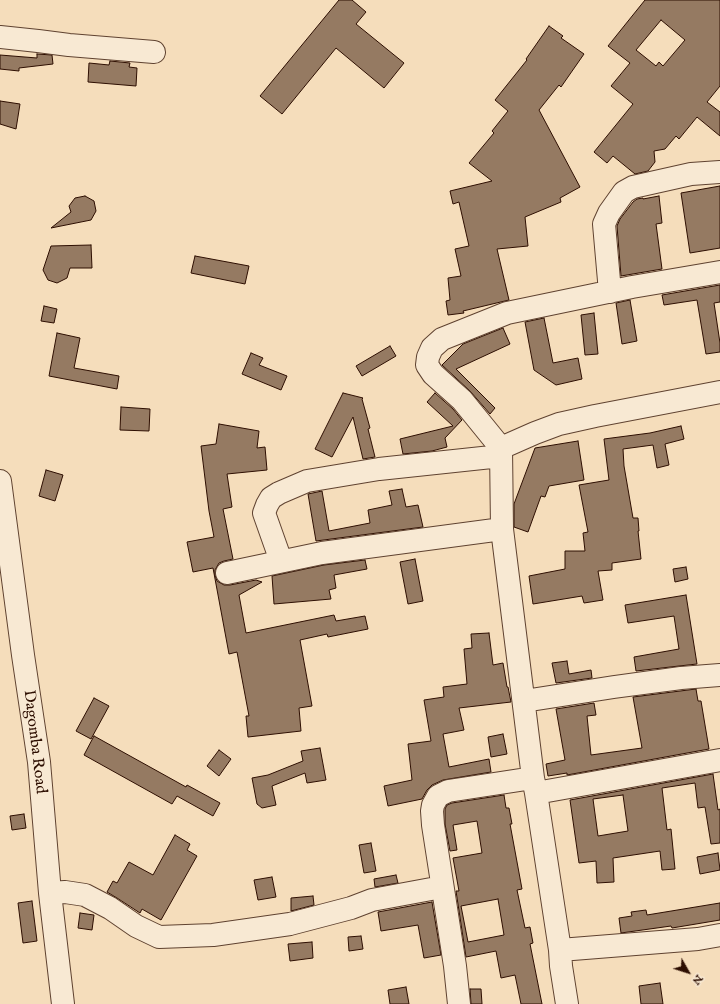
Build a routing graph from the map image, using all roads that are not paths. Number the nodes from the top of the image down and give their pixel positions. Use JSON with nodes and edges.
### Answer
{"nodes":[{"id":1,"x":0,"y":37,"type":"edge"},
{"id":2,"x":154,"y":52,"type":"dead end"},
{"id":3,"x":720,"y":172,"type":"edge"},
{"id":4,"x":720,"y":272,"type":"edge"},
{"id":5,"x":610,"y":292,"type":"junction"},
{"id":6,"x":720,"y":392,"type":"edge"},
{"id":7,"x":501,"y":452,"type":"junction"},
{"id":8,"x":0,"y":480,"type":"edge"},
{"id":9,"x":502,"y":529,"type":"junction"},
{"id":10,"x":281,"y":561,"type":"junction"},
{"id":11,"x":227,"y":573,"type":"dead end"},
{"id":12,"x":720,"y":675,"type":"edge"},
{"id":13,"x":524,"y":702,"type":"junction"},
{"id":14,"x":720,"y":760,"type":"edge"},
{"id":15,"x":534,"y":786,"type":"junction"},
{"id":16,"x":442,"y":886,"type":"junction"},
{"id":17,"x":50,"y":893,"type":"junction"},
{"id":18,"x":720,"y":935,"type":"edge"},
{"id":19,"x":560,"y":950,"type":"junction"},
{"id":20,"x":63,"y":1004,"type":"edge"},
{"id":21,"x":459,"y":1004,"type":"edge"},
{"id":22,"x":567,"y":1004,"type":"edge"}],
"edges":[{"from":1,"to":2,"type":"street"},
{"from":3,"to":5,"type":"street"},
{"from":4,"to":5,"type":"street"},
{"from":5,"to":7,"type":"street"},
{"from":6,"to":7,"type":"street"},
{"from":7,"to":9,"type":"street"},
{"from":7,"to":10,"type":"street"},
{"from":8,"to":17,"type":"street","name":"Dagomba Road"},
{"from":9,"to":10,"type":"street"},
{"from":9,"to":13,"type":"street"},
{"from":10,"to":11,"type":"street"},
{"from":12,"to":13,"type":"street"},
{"from":13,"to":15,"type":"street"},
{"from":14,"to":15,"type":"street"},
{"from":15,"to":16,"type":"street"},
{"from":15,"to":19,"type":"street"},
{"from":16,"to":17,"type":"street"},
{"from":16,"to":21,"type":"street"},
{"from":17,"to":20,"type":"street","name":"Dagomba Road"},
{"from":18,"to":19,"type":"street"},
{"from":19,"to":22,"type":"street"}]}
